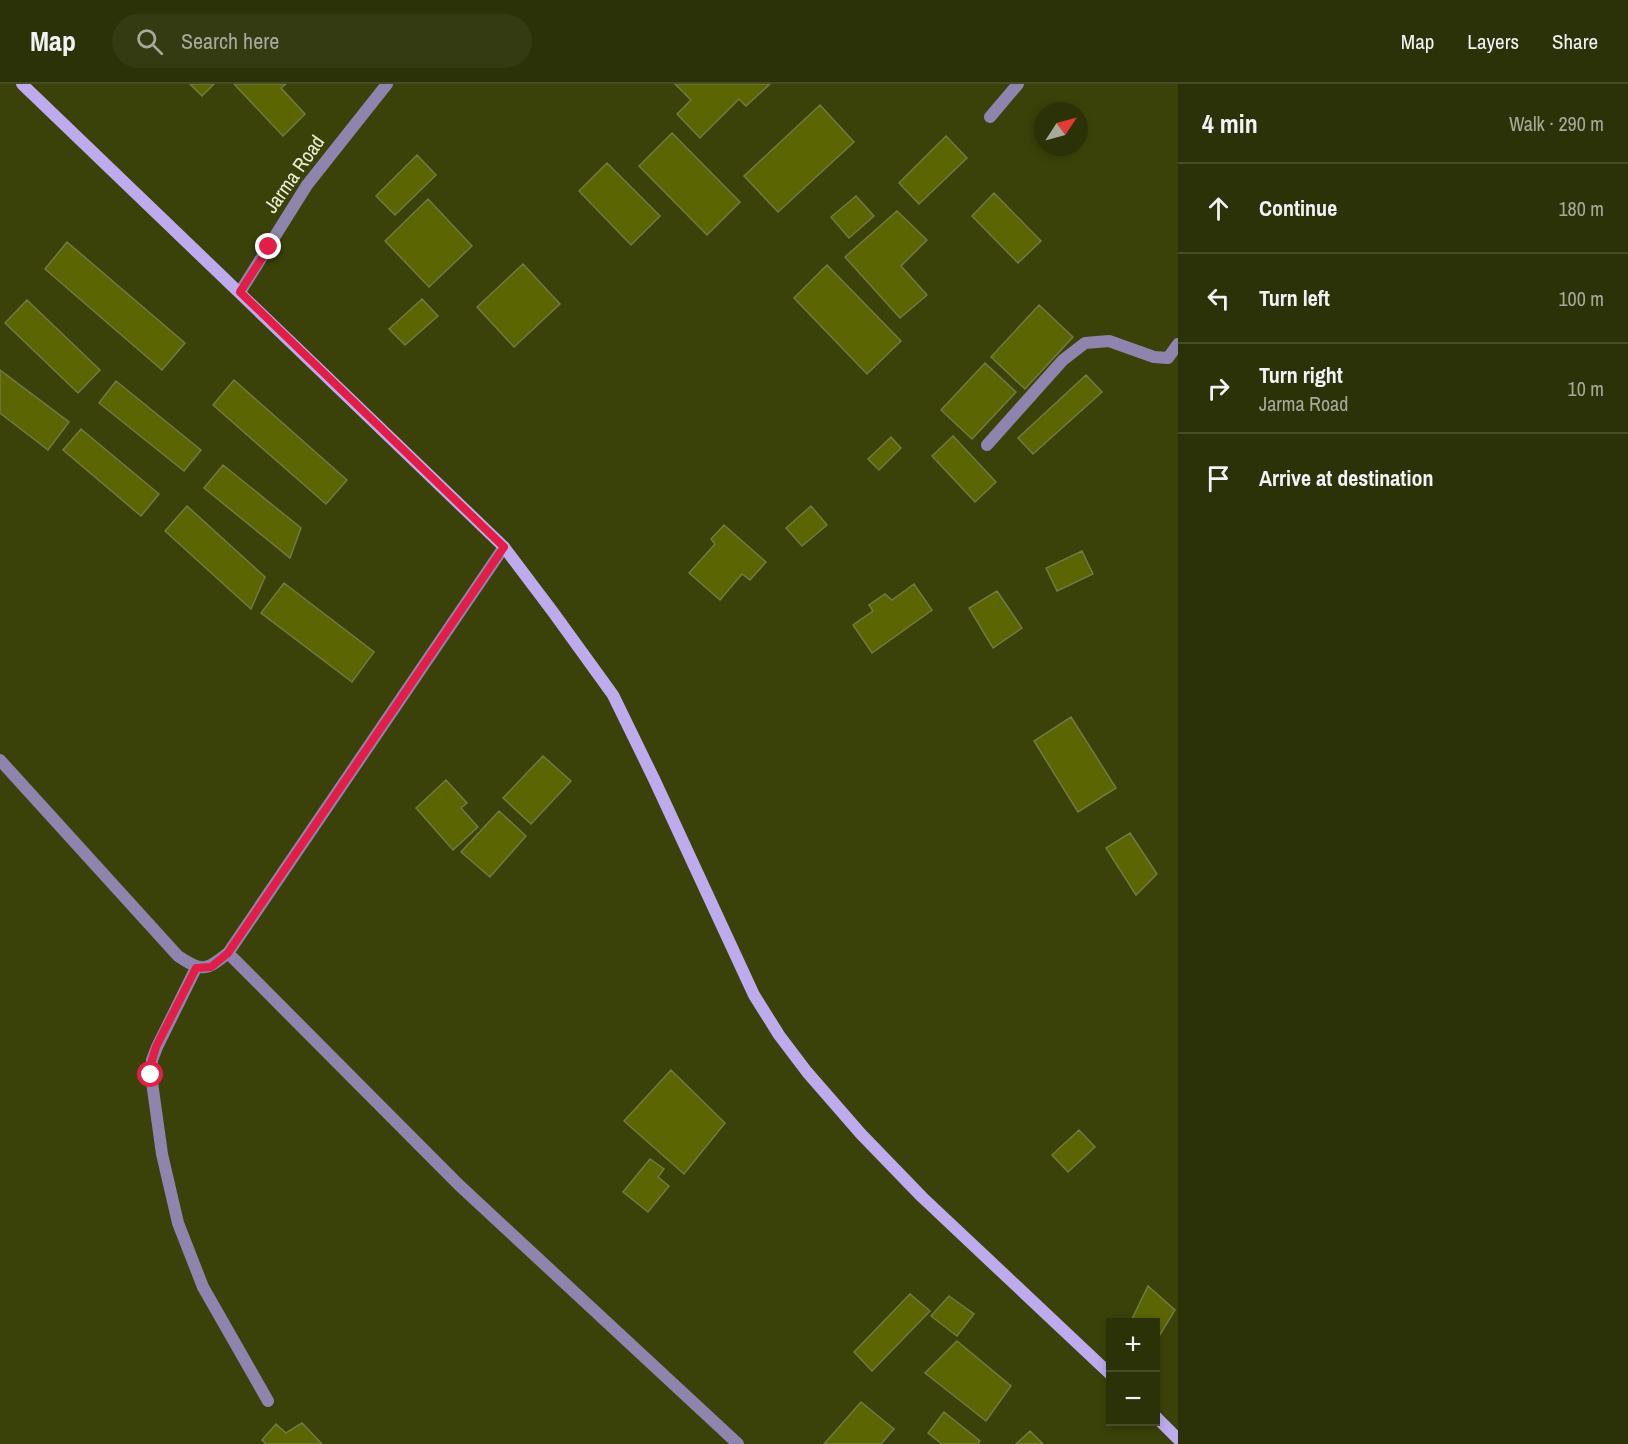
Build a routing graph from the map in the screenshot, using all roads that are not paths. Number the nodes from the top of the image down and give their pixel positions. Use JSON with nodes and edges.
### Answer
{"nodes":[{"id":1,"x":22,"y":84,"type":"edge"},
{"id":2,"x":387,"y":84,"type":"edge"},
{"id":3,"x":1018,"y":84,"type":"edge"},
{"id":4,"x":990,"y":117,"type":"dead end"},
{"id":5,"x":240,"y":292,"type":"junction"},
{"id":6,"x":1178,"y":344,"type":"edge"},
{"id":7,"x":987,"y":446,"type":"dead end"},
{"id":8,"x":504,"y":547,"type":"junction"},
{"id":9,"x":0,"y":760,"type":"edge"},
{"id":10,"x":228,"y":953,"type":"junction"},
{"id":11,"x":196,"y":968,"type":"junction"},
{"id":12,"x":1108,"y":1372,"type":"edge"},
{"id":13,"x":268,"y":1401,"type":"dead end"},
{"id":14,"x":1160,"y":1422,"type":"edge"},
{"id":15,"x":1178,"y":1439,"type":"edge"},
{"id":16,"x":738,"y":1444,"type":"edge"}],
"edges":[{"from":1,"to":5,"type":"street"},
{"from":2,"to":5,"type":"street","name":"Jarma Road"},
{"from":3,"to":4,"type":"street"},
{"from":5,"to":8,"type":"street"},
{"from":6,"to":7,"type":"street"},
{"from":8,"to":10,"type":"street"},
{"from":8,"to":12,"type":"street"},
{"from":9,"to":11,"type":"street"},
{"from":10,"to":11,"type":"street"},
{"from":10,"to":16,"type":"street"},
{"from":11,"to":13,"type":"street"},
{"from":14,"to":15,"type":"street"}]}
